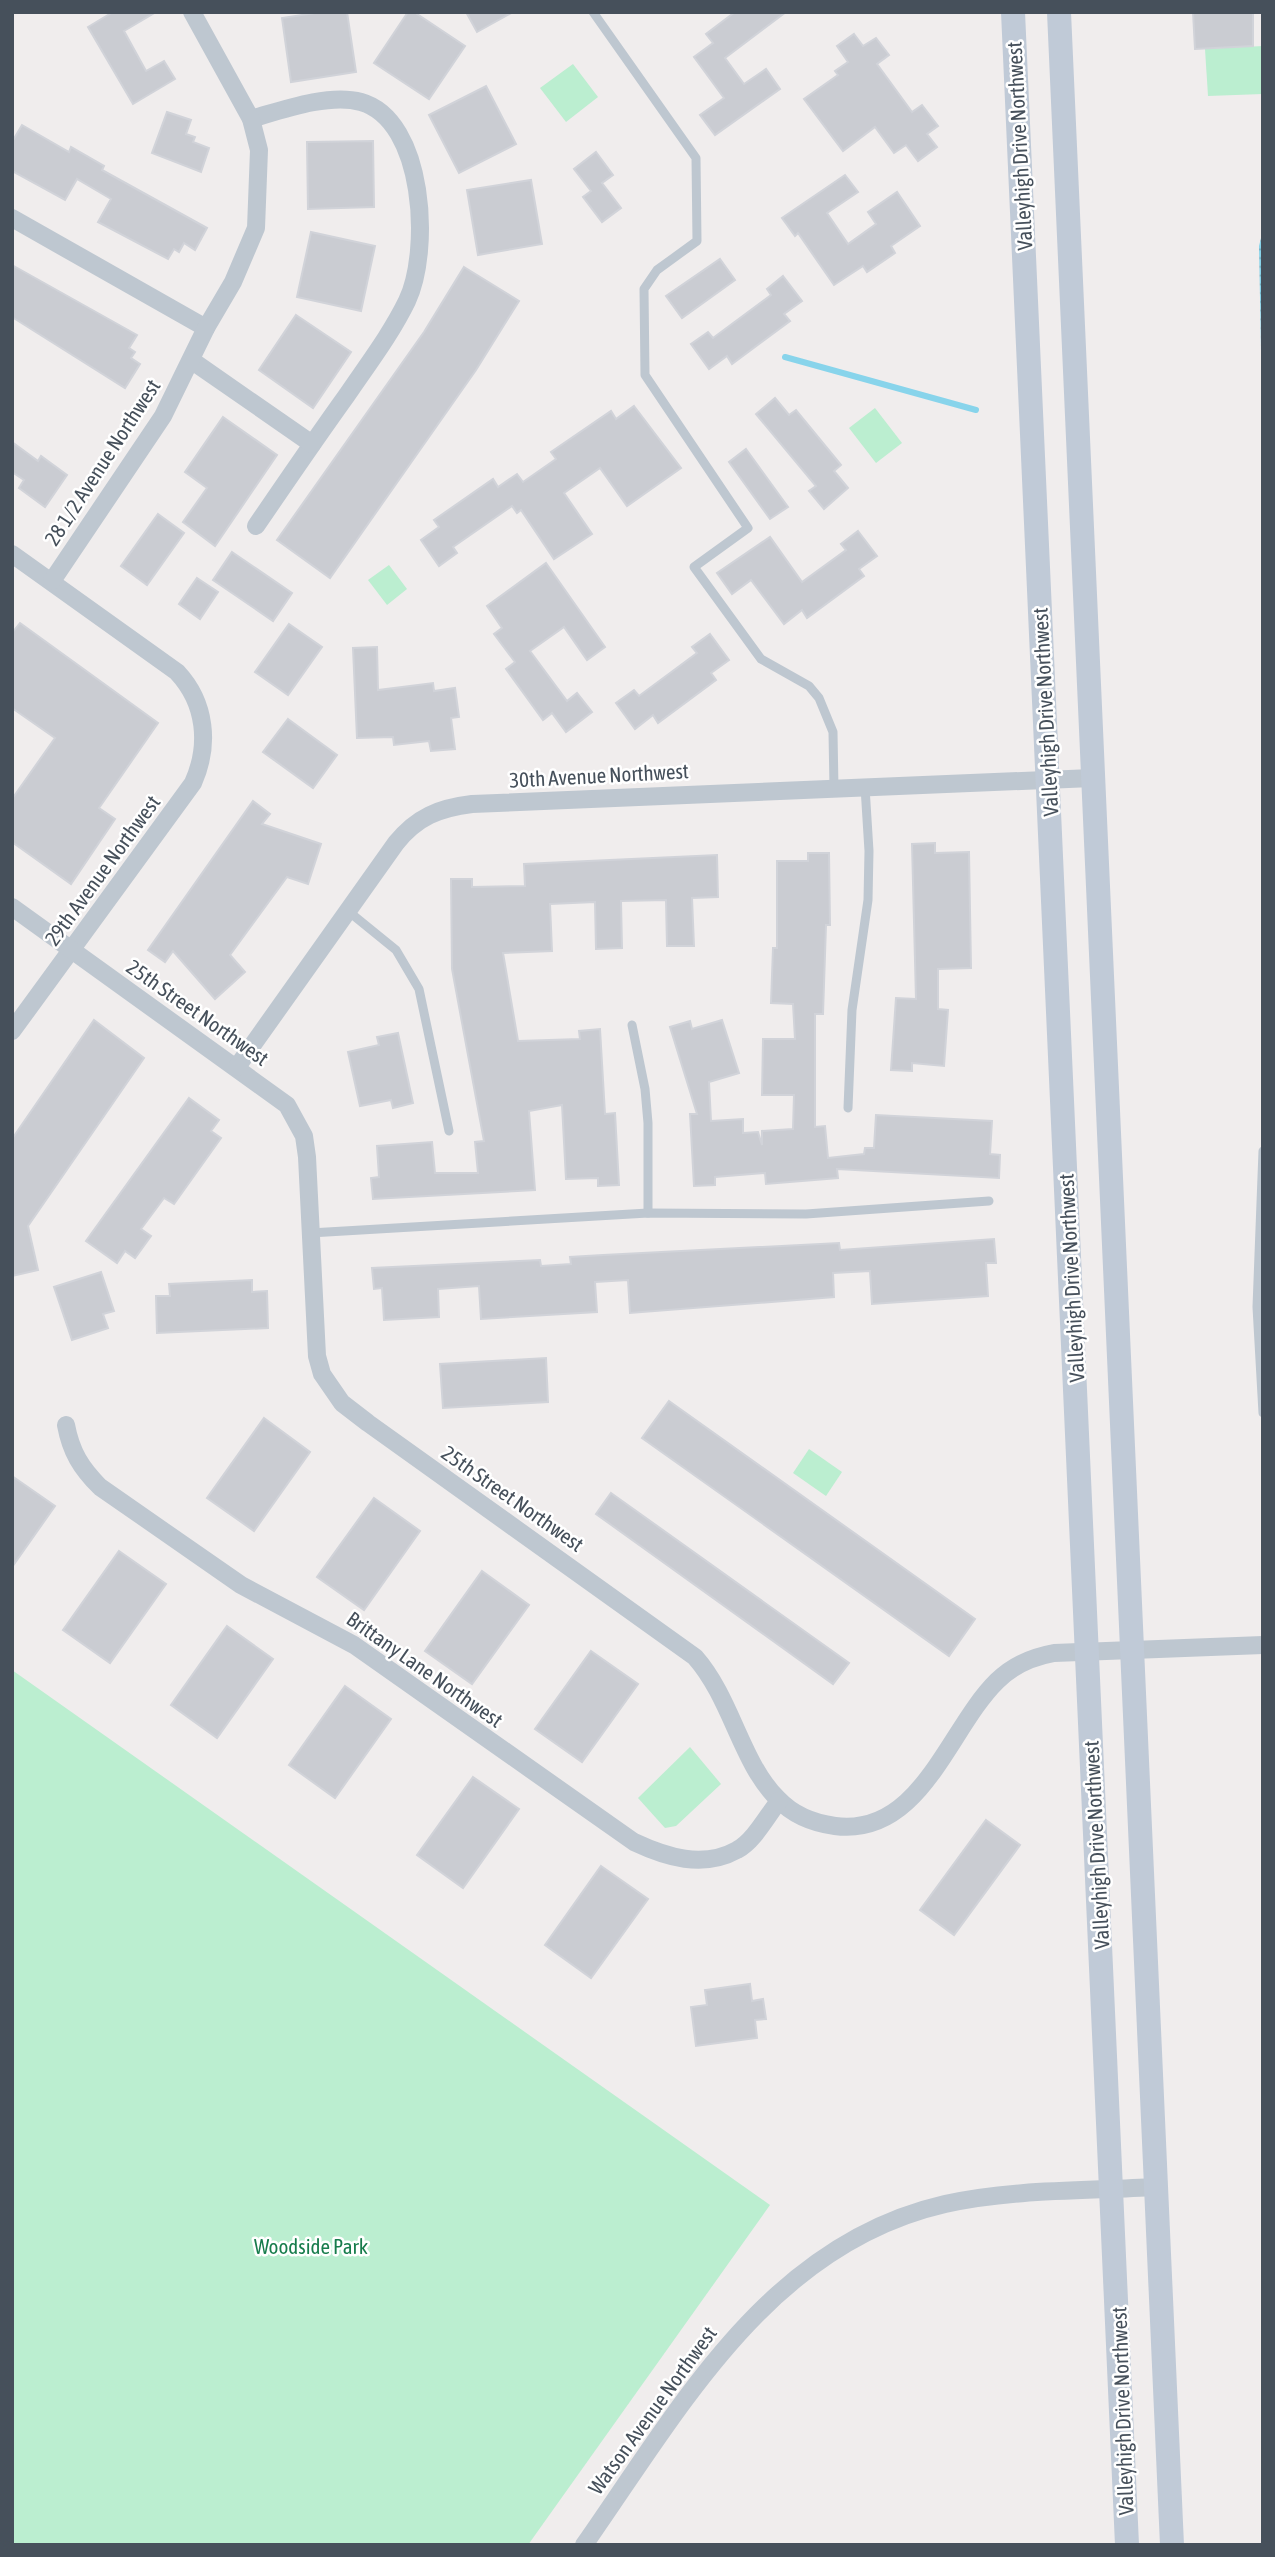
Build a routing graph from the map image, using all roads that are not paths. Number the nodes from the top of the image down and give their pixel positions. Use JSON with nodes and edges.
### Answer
{"nodes":[{"id":1,"x":192,"y":12,"type":"edge"},
{"id":2,"x":593,"y":12,"type":"edge"},
{"id":3,"x":1013,"y":12,"type":"edge"},
{"id":4,"x":1059,"y":12,"type":"edge"},
{"id":5,"x":251,"y":119,"type":"junction"},
{"id":6,"x":12,"y":218,"type":"edge"},
{"id":7,"x":206,"y":328,"type":"junction"},
{"id":8,"x":191,"y":360,"type":"junction"},
{"id":9,"x":312,"y":444,"type":"junction"},
{"id":10,"x":256,"y":526,"type":"dead end"},
{"id":11,"x":12,"y":554,"type":"edge"},
{"id":12,"x":52,"y":581,"type":"junction"},
{"id":13,"x":1092,"y":778,"type":"junction"},
{"id":14,"x":1049,"y":780,"type":"junction"},
{"id":15,"x":864,"y":787,"type":"junction"},
{"id":16,"x":834,"y":788,"type":"junction"},
{"id":17,"x":12,"y":907,"type":"edge"},
{"id":18,"x":348,"y":911,"type":"junction"},
{"id":19,"x":71,"y":950,"type":"junction"},
{"id":20,"x":632,"y":1025,"type":"dead end"},
{"id":21,"x":12,"y":1031,"type":"edge"},
{"id":22,"x":237,"y":1067,"type":"junction"},
{"id":23,"x":848,"y":1108,"type":"dead end"},
{"id":24,"x":449,"y":1131,"type":"dead end"},
{"id":25,"x":1263,"y":1151,"type":"edge"},
{"id":26,"x":989,"y":1201,"type":"dead end"},
{"id":27,"x":648,"y":1213,"type":"junction"},
{"id":28,"x":1261,"y":1217,"type":"edge"},
{"id":29,"x":310,"y":1233,"type":"junction"},
{"id":30,"x":1261,"y":1285,"type":"edge"},
{"id":31,"x":1263,"y":1413,"type":"edge"},
{"id":32,"x":66,"y":1425,"type":"dead end"},
{"id":33,"x":1263,"y":1646,"type":"edge"},
{"id":34,"x":1131,"y":1651,"type":"junction"},
{"id":35,"x":1087,"y":1652,"type":"junction"},
{"id":36,"x":779,"y":1801,"type":"junction"},
{"id":37,"x":1156,"y":2186,"type":"junction"},
{"id":38,"x":1112,"y":2189,"type":"junction"},
{"id":39,"x":584,"y":2545,"type":"edge"},
{"id":40,"x":1127,"y":2545,"type":"edge"},
{"id":41,"x":1172,"y":2545,"type":"edge"}],
"edges":[{"from":1,"to":5,"type":"street","name":"28 1/2 Avenue Northwest"},
{"from":2,"to":16,"type":"lane"},
{"from":3,"to":14,"type":"main road","name":"Valleyhigh Drive Northwest"},
{"from":4,"to":13,"type":"main road","name":"Valleyhigh Drive Northwest"},
{"from":5,"to":7,"type":"street","name":"28 1/2 Avenue Northwest"},
{"from":5,"to":9,"type":"street"},
{"from":6,"to":7,"type":"street"},
{"from":7,"to":8,"type":"street","name":"28 1/2 Avenue Northwest"},
{"from":8,"to":9,"type":"street"},
{"from":8,"to":12,"type":"street","name":"28 1/2 Avenue Northwest"},
{"from":9,"to":10,"type":"street"},
{"from":11,"to":12,"type":"street"},
{"from":12,"to":19,"type":"street","name":"29th Avenue Northwest"},
{"from":13,"to":14,"type":"street","name":"30th Avenue Northwest"},
{"from":13,"to":34,"type":"main road","name":"Valleyhigh Drive Northwest"},
{"from":14,"to":15,"type":"street","name":"30th Avenue Northwest"},
{"from":14,"to":35,"type":"main road","name":"Valleyhigh Drive Northwest"},
{"from":15,"to":16,"type":"street","name":"30th Avenue Northwest"},
{"from":15,"to":23,"type":"lane"},
{"from":16,"to":18,"type":"street","name":"30th Avenue Northwest"},
{"from":17,"to":19,"type":"street","name":"25th Street Northwest"},
{"from":18,"to":22,"type":"street","name":"30th Avenue Northwest"},
{"from":18,"to":24,"type":"lane"},
{"from":19,"to":21,"type":"street","name":"29th Avenue Northwest"},
{"from":19,"to":22,"type":"street","name":"25th Street Northwest"},
{"from":20,"to":27,"type":"lane"},
{"from":22,"to":29,"type":"street","name":"25th Street Northwest"},
{"from":25,"to":28,"type":"lane"},
{"from":26,"to":27,"type":"lane"},
{"from":27,"to":29,"type":"lane"},
{"from":28,"to":30,"type":"lane"},
{"from":29,"to":36,"type":"street","name":"25th Street Northwest"},
{"from":30,"to":31,"type":"lane"},
{"from":32,"to":36,"type":"street","name":"Brittany Lane Northwest"},
{"from":33,"to":34,"type":"street","name":"25th Street Northwest"},
{"from":34,"to":35,"type":"street","name":"25th Street Northwest"},
{"from":34,"to":37,"type":"main road","name":"Valleyhigh Drive Northwest"},
{"from":35,"to":36,"type":"street","name":"25th Street Northwest"},
{"from":35,"to":38,"type":"main road","name":"Valleyhigh Drive Northwest"},
{"from":37,"to":38,"type":"street","name":"Watson Avenue Northwest"},
{"from":37,"to":41,"type":"main road","name":"Valleyhigh Drive Northwest"},
{"from":38,"to":39,"type":"street","name":"Watson Avenue Northwest"},
{"from":38,"to":40,"type":"main road","name":"Valleyhigh Drive Northwest"}]}
